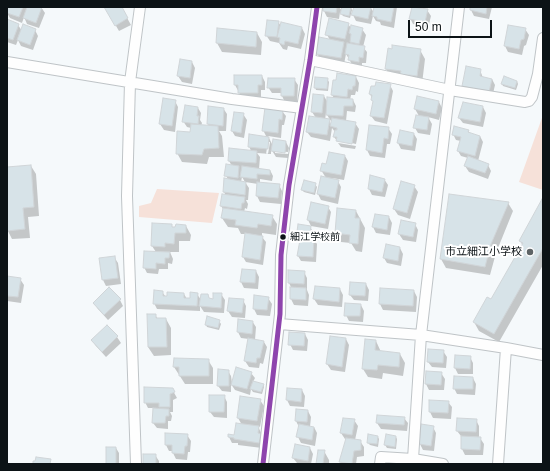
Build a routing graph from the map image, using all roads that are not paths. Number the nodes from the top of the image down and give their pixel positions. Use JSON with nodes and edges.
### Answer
{"nodes":[{"id":1,"x":140,"y":7,"type":"edge"},
{"id":2,"x":317,"y":7,"type":"edge"},
{"id":3,"x":459,"y":7,"type":"edge"},
{"id":4,"x":543,"y":38,"type":"edge"},
{"id":5,"x":310,"y":60,"type":"junction"},
{"id":6,"x":7,"y":62,"type":"edge"},
{"id":7,"x":130,"y":82,"type":"junction"},
{"id":8,"x":450,"y":90,"type":"junction"},
{"id":9,"x":302,"y":108,"type":"junction"},
{"id":10,"x":279,"y":324,"type":"junction"},
{"id":11,"x":421,"y":335,"type":"junction"},
{"id":12,"x":506,"y":348,"type":"junction"},
{"id":13,"x":543,"y":355,"type":"edge"},
{"id":14,"x":413,"y":459,"type":"junction"},
{"id":15,"x":136,"y":464,"type":"edge"},
{"id":16,"x":263,"y":464,"type":"edge"},
{"id":17,"x":380,"y":464,"type":"edge"},
{"id":18,"x":443,"y":464,"type":"edge"},
{"id":19,"x":498,"y":464,"type":"edge"}],
"edges":[{"from":1,"to":7,"type":"street"},
{"from":2,"to":5,"type":"street"},
{"from":3,"to":8,"type":"street"},
{"from":4,"to":8,"type":"street"},
{"from":5,"to":8,"type":"street"},
{"from":5,"to":9,"type":"street"},
{"from":6,"to":7,"type":"street"},
{"from":7,"to":9,"type":"street"},
{"from":7,"to":15,"type":"street"},
{"from":8,"to":11,"type":"street"},
{"from":9,"to":10,"type":"street"},
{"from":10,"to":11,"type":"street"},
{"from":10,"to":16,"type":"street"},
{"from":11,"to":12,"type":"street"},
{"from":11,"to":14,"type":"street"},
{"from":12,"to":13,"type":"street"},
{"from":12,"to":19,"type":"street"},
{"from":14,"to":17,"type":"street"},
{"from":14,"to":18,"type":"street"}]}
